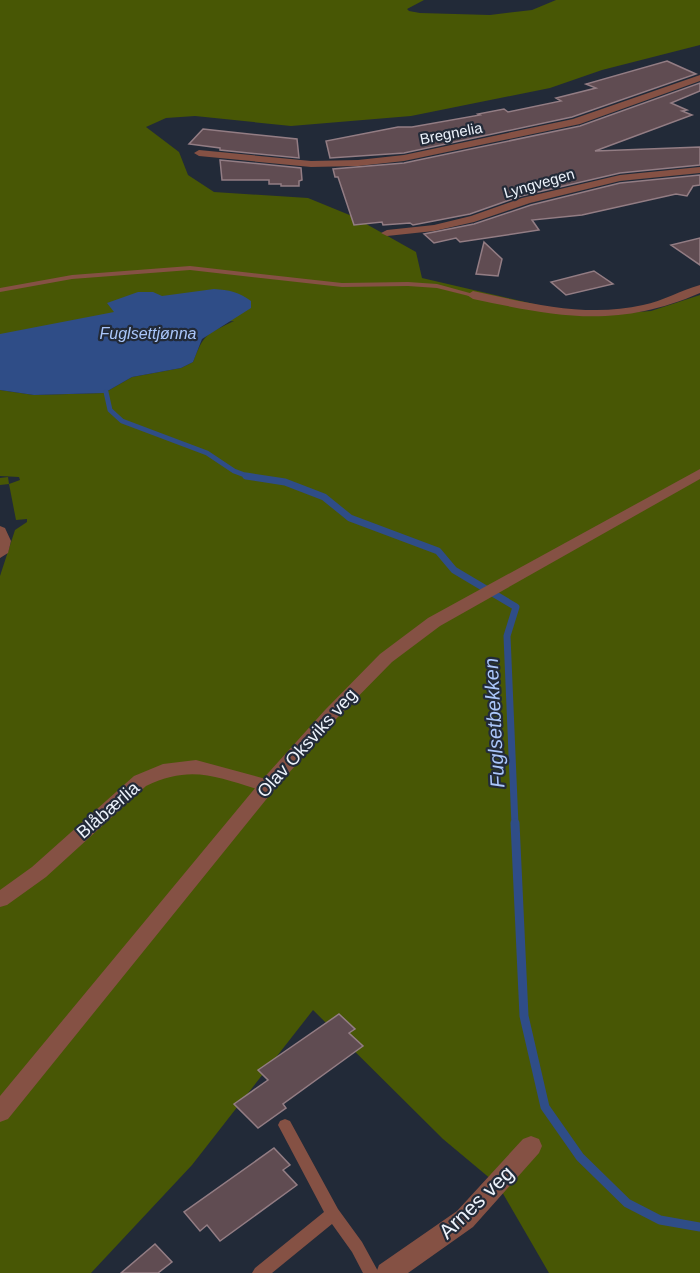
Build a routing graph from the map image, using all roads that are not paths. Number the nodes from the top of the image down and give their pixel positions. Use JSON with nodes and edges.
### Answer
{"nodes":[{"id":1,"x":700,"y":78,"type":"edge"},
{"id":2,"x":199,"y":153,"type":"dead end"},
{"id":3,"x":700,"y":170,"type":"edge"},
{"id":4,"x":387,"y":233,"type":"dead end"},
{"id":5,"x":700,"y":289,"type":"edge"},
{"id":6,"x":0,"y":290,"type":"edge"},
{"id":7,"x":473,"y":295,"type":"joint"},
{"id":8,"x":700,"y":473,"type":"edge"},
{"id":9,"x":0,"y":531,"type":"edge"},
{"id":10,"x":0,"y":554,"type":"edge"},
{"id":11,"x":267,"y":786,"type":"junction"},
{"id":12,"x":0,"y":900,"type":"edge"},
{"id":13,"x":0,"y":1112,"type":"edge"},
{"id":14,"x":285,"y":1125,"type":"dead end"},
{"id":15,"x":531,"y":1146,"type":"dead end"},
{"id":16,"x":333,"y":1214,"type":"junction"},
{"id":17,"x":260,"y":1273,"type":"edge"},
{"id":18,"x":371,"y":1273,"type":"edge"},
{"id":19,"x":388,"y":1273,"type":"edge"}],
"edges":[{"from":1,"to":2,"type":"street","name":"Bregnelia"},
{"from":3,"to":4,"type":"street","name":"Lyngvegen"},
{"from":5,"to":7,"type":"street"},
{"from":6,"to":7,"type":"lane"},
{"from":8,"to":11,"type":"street","name":"Olav Oksviks veg"},
{"from":9,"to":10,"type":"street"},
{"from":11,"to":12,"type":"street","name":"Blåbærlia"},
{"from":11,"to":13,"type":"street","name":"Olav Oksviks veg"},
{"from":14,"to":16,"type":"lane"},
{"from":15,"to":19,"type":"street","name":"Arnes veg"},
{"from":16,"to":17,"type":"lane"},
{"from":16,"to":18,"type":"lane"}]}
